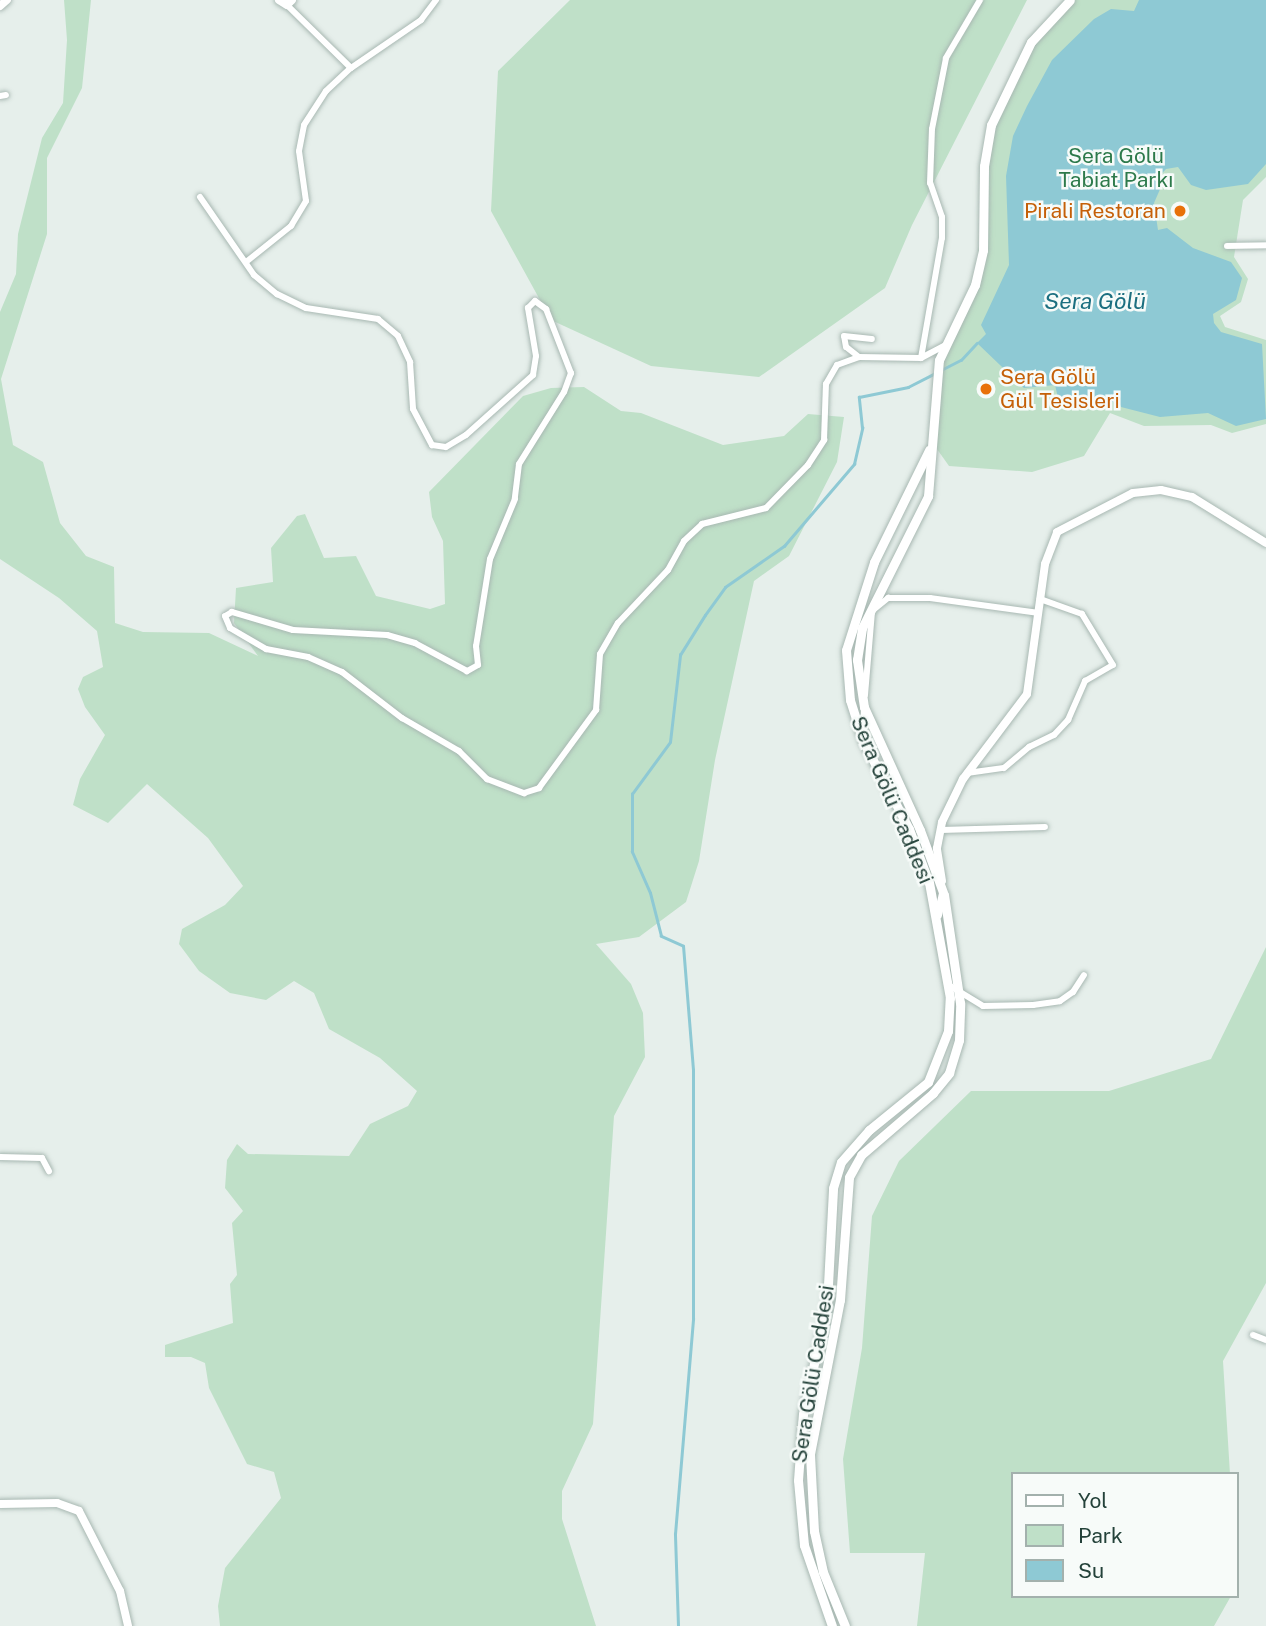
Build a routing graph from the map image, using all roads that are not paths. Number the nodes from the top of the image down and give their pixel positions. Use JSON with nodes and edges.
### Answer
{"nodes":[{"id":1,"x":7,"y":0,"type":"edge"},
{"id":2,"x":436,"y":0,"type":"edge"},
{"id":3,"x":980,"y":0,"type":"edge"},
{"id":4,"x":1070,"y":0,"type":"edge"},
{"id":5,"x":286,"y":2,"type":"edge"},
{"id":6,"x":0,"y":6,"type":"edge"},
{"id":7,"x":351,"y":68,"type":"junction"},
{"id":8,"x":200,"y":197,"type":"dead end"},
{"id":9,"x":1266,"y":245,"type":"edge"},
{"id":10,"x":1227,"y":246,"type":"dead end"},
{"id":11,"x":246,"y":262,"type":"junction"},
{"id":12,"x":872,"y":339,"type":"dead end"},
{"id":13,"x":945,"y":345,"type":"junction"},
{"id":14,"x":859,"y":357,"type":"junction"},
{"id":15,"x":921,"y":358,"type":"junction"},
{"id":16,"x":932,"y":442,"type":"junction"},
{"id":17,"x":1266,"y":542,"type":"edge"},
{"id":18,"x":1041,"y":599,"type":"junction"},
{"id":19,"x":1039,"y":613,"type":"junction"},
{"id":20,"x":864,"y":707,"type":"junction"},
{"id":21,"x":863,"y":741,"type":"junction"},
{"id":22,"x":967,"y":773,"type":"junction"},
{"id":23,"x":1045,"y":827,"type":"dead end"},
{"id":24,"x":941,"y":830,"type":"junction"},
{"id":25,"x":944,"y":895,"type":"junction"},
{"id":26,"x":938,"y":915,"type":"junction"},
{"id":27,"x":1084,"y":975,"type":"dead end"},
{"id":28,"x":947,"y":984,"type":"junction"},
{"id":29,"x":959,"y":991,"type":"junction"},
{"id":30,"x":0,"y":1157,"type":"edge"},
{"id":31,"x":49,"y":1171,"type":"dead end"},
{"id":32,"x":1253,"y":1335,"type":"dead end"},
{"id":33,"x":1266,"y":1340,"type":"edge"},
{"id":34,"x":0,"y":1504,"type":"edge"},
{"id":35,"x":128,"y":1626,"type":"edge"},
{"id":36,"x":832,"y":1626,"type":"edge"},
{"id":37,"x":845,"y":1626,"type":"edge"}],
"edges":[{"from":1,"to":6,"type":"street"},
{"from":2,"to":7,"type":"street"},
{"from":3,"to":15,"type":"street"},
{"from":4,"to":13,"type":"main road","name":"Sera Gölü Caddesi"},
{"from":5,"to":7,"type":"street"},
{"from":7,"to":11,"type":"street"},
{"from":8,"to":11,"type":"street"},
{"from":9,"to":10,"type":"street"},
{"from":11,"to":14,"type":"street"},
{"from":12,"to":14,"type":"street"},
{"from":13,"to":15,"type":"street"},
{"from":13,"to":16,"type":"main road","name":"Sera Gölü Caddesi"},
{"from":14,"to":15,"type":"street"},
{"from":16,"to":20,"type":"main road","name":"Sera Gölü Caddesi"},
{"from":16,"to":21,"type":"main road","name":"Sera Gölü Caddesi"},
{"from":17,"to":18,"type":"street"},
{"from":18,"to":19,"type":"street"},
{"from":18,"to":22,"type":"street"},
{"from":19,"to":20,"type":"street"},
{"from":19,"to":22,"type":"street"},
{"from":20,"to":21,"type":"street"},
{"from":20,"to":25,"type":"main road","name":"Sera Gölü Caddesi"},
{"from":21,"to":26,"type":"main road","name":"Sera Gölü Caddesi"},
{"from":22,"to":24,"type":"street"},
{"from":23,"to":24,"type":"street"},
{"from":24,"to":25,"type":"street"},
{"from":25,"to":26,"type":"street"},
{"from":25,"to":29,"type":"main road","name":"Sera Gölü Caddesi"},
{"from":26,"to":28,"type":"main road","name":"Sera Gölü Caddesi"},
{"from":27,"to":29,"type":"street"},
{"from":28,"to":29,"type":"street"},
{"from":28,"to":36,"type":"main road","name":"Sera Gölü Caddesi"},
{"from":29,"to":37,"type":"main road","name":"Sera Gölü Caddesi"},
{"from":30,"to":31,"type":"street"},
{"from":32,"to":33,"type":"street"},
{"from":34,"to":35,"type":"street"}]}
